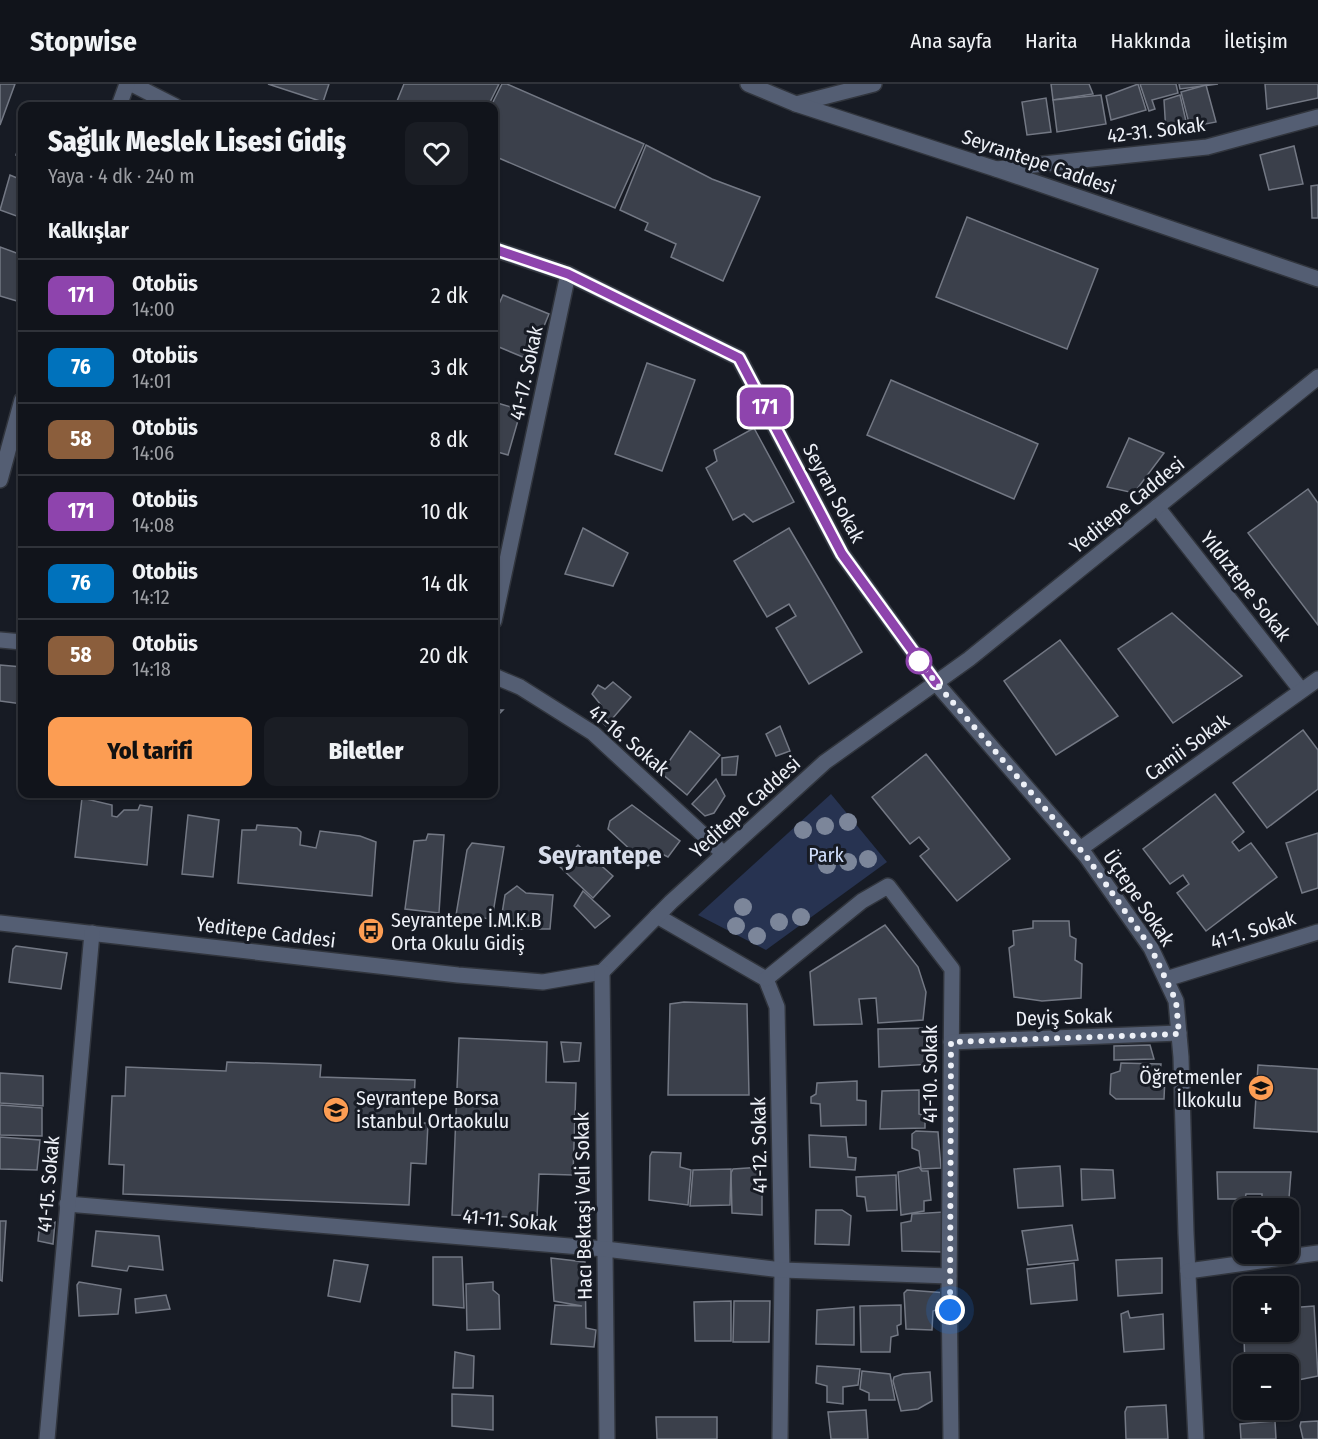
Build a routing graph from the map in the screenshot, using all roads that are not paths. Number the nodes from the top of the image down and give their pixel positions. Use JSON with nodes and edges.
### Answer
{"nodes":[{"id":1,"x":127,"y":84,"type":"edge"},
{"id":2,"x":132,"y":84,"type":"edge"},
{"id":3,"x":748,"y":84,"type":"edge"},
{"id":4,"x":874,"y":84,"type":"edge"},
{"id":5,"x":120,"y":102,"type":"edge"},
{"id":6,"x":167,"y":102,"type":"edge"},
{"id":7,"x":796,"y":104,"type":"junction"},
{"id":8,"x":1318,"y":117,"type":"edge"},
{"id":9,"x":996,"y":169,"type":"junction"},
{"id":10,"x":498,"y":250,"type":"edge"},
{"id":11,"x":568,"y":274,"type":"junction"},
{"id":12,"x":1318,"y":279,"type":"edge"},
{"id":13,"x":1318,"y":377,"type":"edge"},
{"id":14,"x":18,"y":415,"type":"edge"},
{"id":15,"x":0,"y":480,"type":"edge"},
{"id":16,"x":1157,"y":507,"type":"junction"},
{"id":17,"x":498,"y":602,"type":"edge"},
{"id":18,"x":0,"y":640,"type":"edge"},
{"id":19,"x":18,"y":642,"type":"edge"},
{"id":20,"x":498,"y":678,"type":"edge"},
{"id":21,"x":1318,"y":679,"type":"edge"},
{"id":22,"x":936,"y":683,"type":"junction"},
{"id":23,"x":1301,"y":690,"type":"junction"},
{"id":24,"x":1080,"y":849,"type":"junction"},
{"id":25,"x":724,"y":854,"type":"junction"},
{"id":26,"x":657,"y":916,"type":"junction"},
{"id":27,"x":0,"y":923,"type":"edge"},
{"id":28,"x":1318,"y":932,"type":"edge"},
{"id":29,"x":92,"y":933,"type":"junction"},
{"id":30,"x":602,"y":972,"type":"junction"},
{"id":31,"x":1166,"y":979,"type":"junction"},
{"id":32,"x":766,"y":980,"type":"junction"},
{"id":33,"x":1179,"y":1034,"type":"junction"},
{"id":34,"x":951,"y":1042,"type":"junction"},
{"id":35,"x":68,"y":1204,"type":"junction"},
{"id":36,"x":605,"y":1249,"type":"junction"},
{"id":37,"x":1318,"y":1253,"type":"edge"},
{"id":38,"x":782,"y":1270,"type":"junction"},
{"id":39,"x":1188,"y":1271,"type":"junction"},
{"id":40,"x":950,"y":1276,"type":"junction"},
{"id":41,"x":46,"y":1439,"type":"edge"},
{"id":42,"x":607,"y":1439,"type":"edge"},
{"id":43,"x":780,"y":1439,"type":"edge"},
{"id":44,"x":951,"y":1439,"type":"edge"},
{"id":45,"x":1196,"y":1439,"type":"edge"}],
"edges":[{"from":1,"to":5,"type":"street"},
{"from":2,"to":6,"type":"street"},
{"from":3,"to":7,"type":"street","name":"Seyrantepe Caddesi"},
{"from":4,"to":7,"type":"street"},
{"from":7,"to":9,"type":"street","name":"Seyrantepe Caddesi"},
{"from":8,"to":9,"type":"street","name":"42-31. Sokak"},
{"from":9,"to":12,"type":"street","name":"Seyrantepe Caddesi"},
{"from":10,"to":11,"type":"street","name":"Seyran Sokak"},
{"from":11,"to":17,"type":"street","name":"41-17. Sokak"},
{"from":11,"to":22,"type":"street","name":"Seyran Sokak"},
{"from":13,"to":16,"type":"street","name":"Yeditepe Caddesi"},
{"from":14,"to":15,"type":"street"},
{"from":16,"to":22,"type":"street","name":"Yeditepe Caddesi"},
{"from":16,"to":23,"type":"street","name":"Yıldıztepe Sokak"},
{"from":18,"to":19,"type":"street"},
{"from":20,"to":25,"type":"street","name":"41-16. Sokak"},
{"from":21,"to":23,"type":"street","name":"Camii Sokak"},
{"from":22,"to":24,"type":"street","name":"Üçtepe Sokak"},
{"from":22,"to":25,"type":"street","name":"Yeditepe Caddesi"},
{"from":23,"to":24,"type":"street","name":"Camii Sokak"},
{"from":24,"to":31,"type":"street","name":"Üçtepe Sokak"},
{"from":25,"to":26,"type":"street","name":"Yeditepe Caddesi"},
{"from":26,"to":30,"type":"street","name":"Yeditepe Caddesi"},
{"from":26,"to":32,"type":"street"},
{"from":27,"to":29,"type":"street","name":"Yeditepe Caddesi"},
{"from":28,"to":31,"type":"street","name":"41-1. Sokak"},
{"from":29,"to":30,"type":"street","name":"Yeditepe Caddesi"},
{"from":29,"to":35,"type":"street","name":"41-15. Sokak"},
{"from":30,"to":36,"type":"street","name":"Hacı Bektaşi Veli Sokak"},
{"from":31,"to":33,"type":"street","name":"Üçtepe Sokak"},
{"from":32,"to":34,"type":"street","name":"41-10. Sokak"},
{"from":32,"to":38,"type":"street","name":"41-12. Sokak"},
{"from":33,"to":34,"type":"street","name":"Deyiş Sokak"},
{"from":33,"to":39,"type":"street","name":"Üçtepe Sokak"},
{"from":34,"to":40,"type":"street","name":"41-10. Sokak"},
{"from":35,"to":36,"type":"street","name":"41-11. Sokak"},
{"from":35,"to":41,"type":"street","name":"41-15. Sokak"},
{"from":36,"to":38,"type":"street","name":"41-11. Sokak"},
{"from":36,"to":42,"type":"street","name":"Hacı Bektaşi Veli Sokak"},
{"from":37,"to":39,"type":"street"},
{"from":38,"to":40,"type":"street","name":"41-11. Sokak"},
{"from":38,"to":43,"type":"street","name":"41-12. Sokak"},
{"from":39,"to":45,"type":"street","name":"Üçtepe Sokak"},
{"from":40,"to":44,"type":"street","name":"41-10. Sokak"}]}
